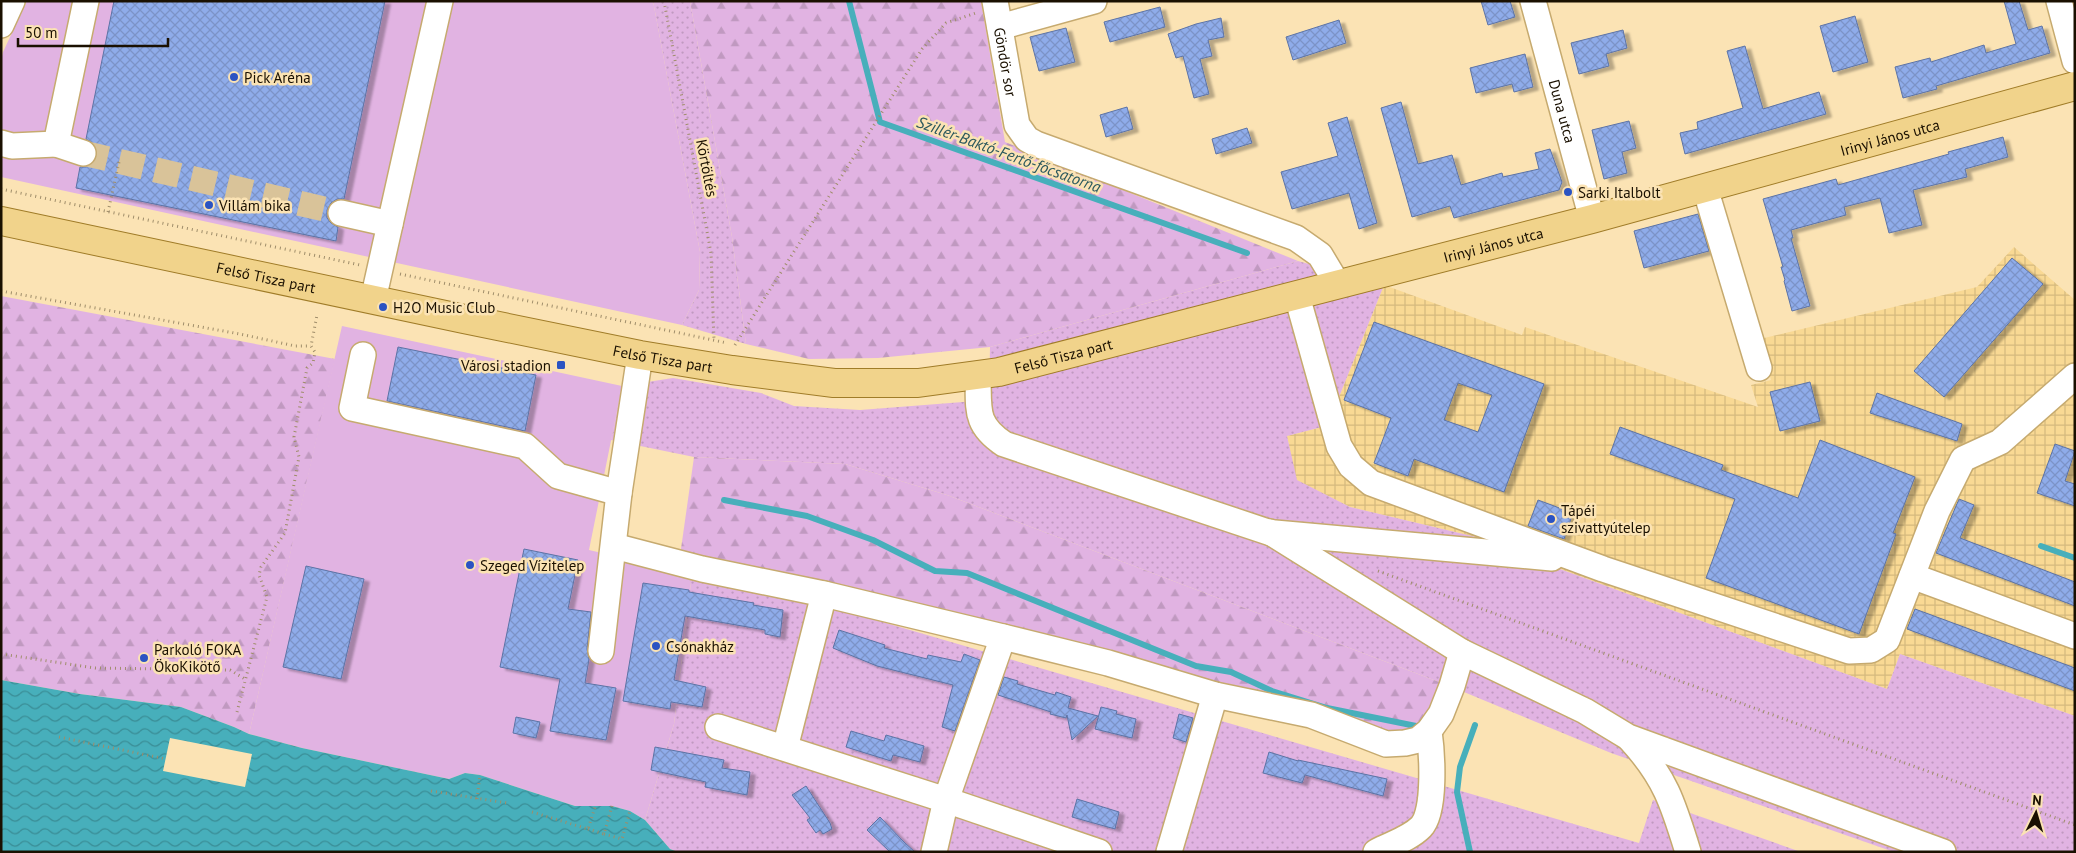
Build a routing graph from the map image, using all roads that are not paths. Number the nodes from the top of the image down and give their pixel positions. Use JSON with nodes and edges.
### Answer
{"nodes":[{"id":1,"x":12,"y":1,"type":"edge"},
{"id":2,"x":86,"y":1,"type":"edge"},
{"id":3,"x":440,"y":1,"type":"edge"},
{"id":4,"x":1094,"y":1,"type":"edge"},
{"id":5,"x":1533,"y":1,"type":"edge"},
{"id":6,"x":2058,"y":1,"type":"edge"},
{"id":7,"x":997,"y":12,"type":"edge"},
{"id":8,"x":1,"y":25,"type":"edge"},
{"id":9,"x":2075,"y":60,"type":"edge"},
{"id":10,"x":2075,"y":86,"type":"edge"},
{"id":11,"x":1,"y":143,"type":"edge"},
{"id":12,"x":56,"y":144,"type":"junction"},
{"id":13,"x":83,"y":153,"type":"tunnel mouth"},
{"id":14,"x":1706,"y":188,"type":"junction"},
{"id":15,"x":341,"y":213,"type":"tunnel mouth"},
{"id":16,"x":1592,"y":220,"type":"junction"},
{"id":17,"x":1,"y":221,"type":"edge"},
{"id":18,"x":390,"y":224,"type":"junction"},
{"id":19,"x":1332,"y":286,"type":"junction"},
{"id":20,"x":1297,"y":296,"type":"junction"},
{"id":21,"x":373,"y":300,"type":"junction"},
{"id":22,"x":363,"y":355,"type":"dead end"},
{"id":23,"x":640,"y":355,"type":"junction"},
{"id":24,"x":1759,"y":368,"type":"dead end"},
{"id":25,"x":978,"y":376,"type":"junction"},
{"id":26,"x":2075,"y":376,"type":"edge"},
{"id":27,"x":619,"y":493,"type":"junction"},
{"id":28,"x":1270,"y":532,"type":"junction"},
{"id":29,"x":614,"y":546,"type":"junction"},
{"id":30,"x":1580,"y":560,"type":"junction"},
{"id":31,"x":1355,"y":563,"type":"road end"},
{"id":32,"x":1912,"y":576,"type":"junction"},
{"id":33,"x":824,"y":594,"type":"junction"},
{"id":34,"x":2075,"y":636,"type":"edge"},
{"id":35,"x":1004,"y":637,"type":"junction"},
{"id":36,"x":601,"y":651,"type":"dead end"},
{"id":37,"x":1462,"y":652,"type":"junction"},
{"id":38,"x":1215,"y":695,"type":"junction"},
{"id":39,"x":718,"y":727,"type":"dead end"},
{"id":40,"x":1429,"y":731,"type":"junction"},
{"id":41,"x":1628,"y":737,"type":"junction"},
{"id":42,"x":785,"y":748,"type":"junction"},
{"id":43,"x":946,"y":800,"type":"junction"},
{"id":44,"x":934,"y":852,"type":"edge"},
{"id":45,"x":1099,"y":852,"type":"edge"},
{"id":46,"x":1169,"y":852,"type":"edge"},
{"id":47,"x":1376,"y":852,"type":"edge"},
{"id":48,"x":1688,"y":852,"type":"edge"},
{"id":49,"x":1943,"y":852,"type":"edge"}],
"edges":[{"from":1,"to":8,"type":"street"},
{"from":2,"to":12,"type":"street"},
{"from":3,"to":18,"type":"street"},
{"from":4,"to":7,"type":"street"},
{"from":5,"to":16,"type":"street","name":"Duna utca"},
{"from":6,"to":9,"type":"street"},
{"from":7,"to":19,"type":"street","name":"Göndör sor"},
{"from":10,"to":14,"type":"main road","name":"Irinyi János utca"},
{"from":11,"to":12,"type":"street"},
{"from":12,"to":13,"type":"street"},
{"from":14,"to":16,"type":"main road","name":"Irinyi János utca"},
{"from":14,"to":24,"type":"street"},
{"from":15,"to":18,"type":"street"},
{"from":16,"to":19,"type":"main road","name":"Irinyi János utca"},
{"from":17,"to":21,"type":"main road","name":"Felső Tisza part"},
{"from":18,"to":21,"type":"street"},
{"from":19,"to":20,"type":"main road","name":"Felső Tisza part"},
{"from":20,"to":25,"type":"main road","name":"Felső Tisza part"},
{"from":20,"to":30,"type":"street"},
{"from":21,"to":23,"type":"main road","name":"Felső Tisza part"},
{"from":22,"to":27,"type":"street"},
{"from":23,"to":25,"type":"main road","name":"Felső Tisza part"},
{"from":23,"to":27,"type":"street"},
{"from":25,"to":28,"type":"street"},
{"from":26,"to":32,"type":"street"},
{"from":27,"to":29,"type":"street"},
{"from":28,"to":30,"type":"street"},
{"from":28,"to":31,"type":"street"},
{"from":28,"to":37,"type":"street"},
{"from":29,"to":33,"type":"street"},
{"from":29,"to":36,"type":"street"},
{"from":30,"to":32,"type":"street"},
{"from":32,"to":34,"type":"street"},
{"from":33,"to":35,"type":"street"},
{"from":33,"to":42,"type":"street"},
{"from":35,"to":38,"type":"street"},
{"from":35,"to":43,"type":"street"},
{"from":37,"to":40,"type":"street"},
{"from":37,"to":41,"type":"street"},
{"from":38,"to":40,"type":"street"},
{"from":38,"to":46,"type":"street"},
{"from":39,"to":42,"type":"street"},
{"from":40,"to":47,"type":"street"},
{"from":41,"to":48,"type":"street"},
{"from":41,"to":49,"type":"street"},
{"from":42,"to":43,"type":"street"},
{"from":43,"to":44,"type":"street"},
{"from":43,"to":45,"type":"street"}]}
